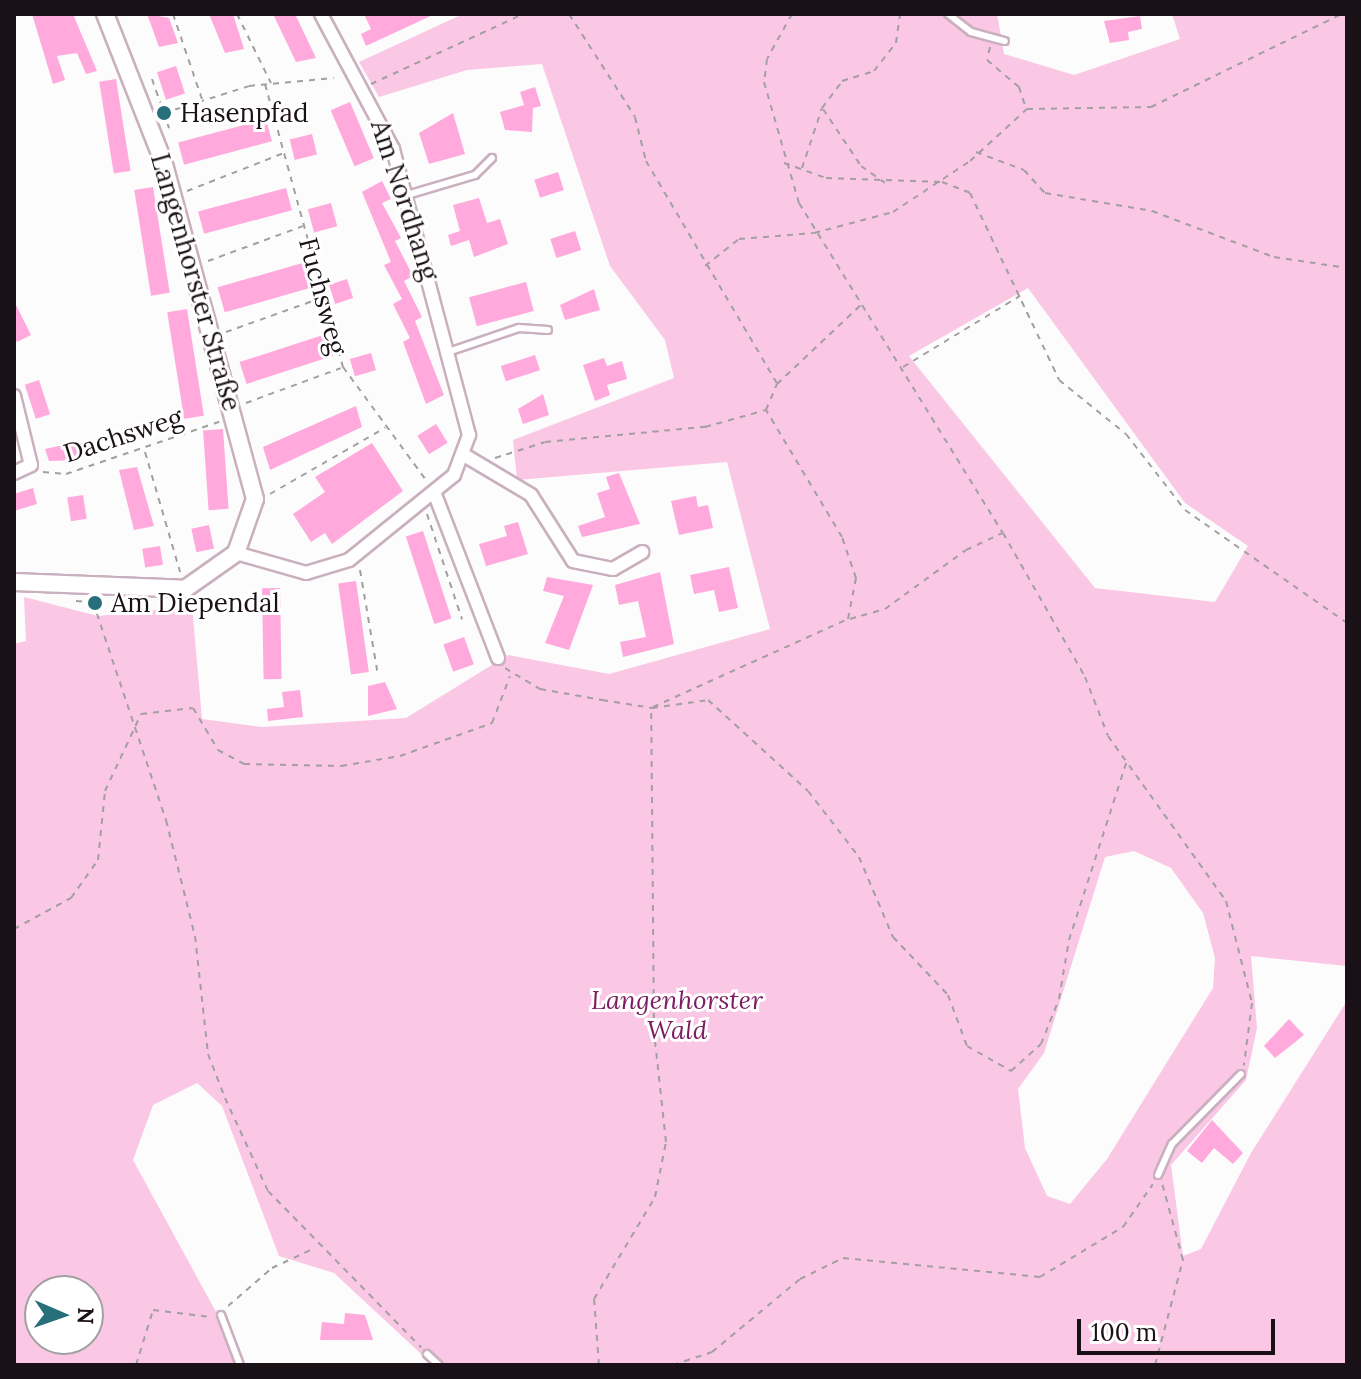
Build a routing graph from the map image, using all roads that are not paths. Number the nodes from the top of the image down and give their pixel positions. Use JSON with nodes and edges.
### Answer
{"nodes":[{"id":1,"x":105,"y":14,"type":"edge"},
{"id":2,"x":321,"y":14,"type":"edge"},
{"id":3,"x":948,"y":14,"type":"edge"},
{"id":4,"x":1005,"y":41,"type":"dead end"},
{"id":5,"x":492,"y":158,"type":"dead end"},
{"id":6,"x":407,"y":195,"type":"junction"},
{"id":7,"x":548,"y":330,"type":"dead end"},
{"id":8,"x":451,"y":351,"type":"junction"},
{"id":9,"x":14,"y":396,"type":"edge"},
{"id":10,"x":464,"y":455,"type":"junction"},
{"id":11,"x":14,"y":473,"type":"edge"},
{"id":12,"x":432,"y":488,"type":"junction"},
{"id":13,"x":643,"y":552,"type":"dead end"},
{"id":14,"x":236,"y":553,"type":"junction"},
{"id":15,"x":14,"y":582,"type":"edge"},
{"id":16,"x":498,"y":658,"type":"road end"},
{"id":17,"x":1241,"y":1074,"type":"road end"},
{"id":18,"x":1158,"y":1175,"type":"road end"},
{"id":19,"x":221,"y":1315,"type":"road end"},
{"id":20,"x":427,"y":1354,"type":"road end"},
{"id":21,"x":240,"y":1365,"type":"edge"},
{"id":22,"x":439,"y":1365,"type":"edge"}],
"edges":[{"from":1,"to":14,"type":"street","name":"Langenhorster Straße"},
{"from":2,"to":6,"type":"street","name":"Am Nordhang"},
{"from":3,"to":4,"type":"lane"},
{"from":5,"to":6,"type":"lane"},
{"from":6,"to":8,"type":"street","name":"Am Nordhang"},
{"from":7,"to":8,"type":"lane"},
{"from":8,"to":10,"type":"street","name":"Am Nordhang"},
{"from":9,"to":11,"type":"street"},
{"from":10,"to":12,"type":"street"},
{"from":10,"to":13,"type":"street"},
{"from":12,"to":14,"type":"street"},
{"from":12,"to":16,"type":"street"},
{"from":14,"to":15,"type":"street"},
{"from":17,"to":18,"type":"lane"},
{"from":19,"to":21,"type":"lane"},
{"from":20,"to":22,"type":"lane"}]}
